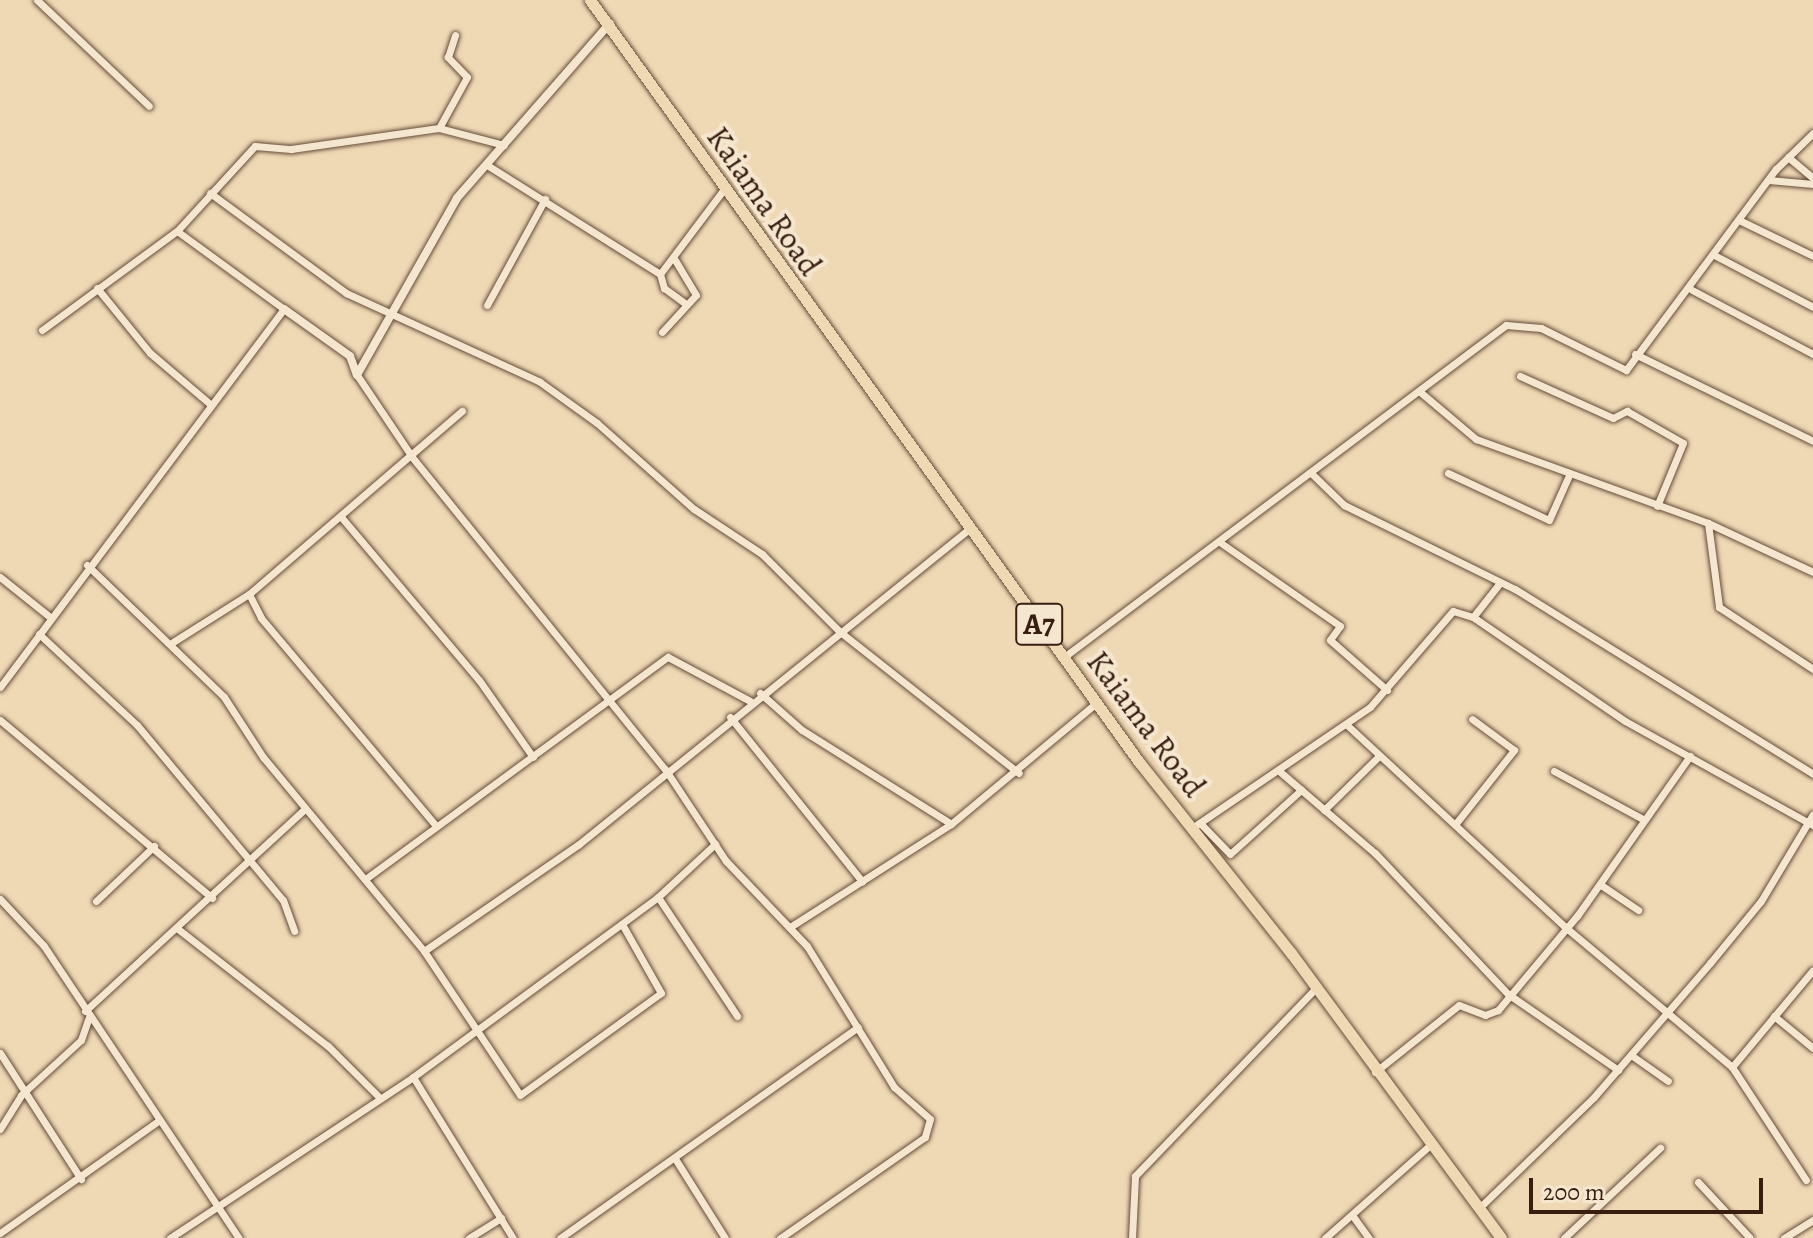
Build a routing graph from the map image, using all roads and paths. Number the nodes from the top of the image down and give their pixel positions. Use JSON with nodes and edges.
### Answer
{"nodes":[{"id":1,"x":37,"y":0,"type":"edge"},
{"id":2,"x":590,"y":0,"type":"edge"},
{"id":3,"x":611,"y":22,"type":"junction"},
{"id":4,"x":455,"y":35,"type":"dead end"},
{"id":5,"x":149,"y":106,"type":"dead end"},
{"id":6,"x":439,"y":128,"type":"junction"},
{"id":7,"x":1813,"y":133,"type":"edge"},
{"id":8,"x":504,"y":145,"type":"junction"},
{"id":9,"x":1788,"y":157,"type":"junction"},
{"id":10,"x":487,"y":165,"type":"junction"},
{"id":11,"x":1813,"y":178,"type":"edge"},
{"id":12,"x":1769,"y":180,"type":"junction"},
{"id":13,"x":1813,"y":184,"type":"edge"},
{"id":14,"x":724,"y":189,"type":"junction"},
{"id":15,"x":210,"y":193,"type":"junction"},
{"id":16,"x":545,"y":199,"type":"junction"},
{"id":17,"x":1741,"y":221,"type":"junction"},
{"id":18,"x":177,"y":231,"type":"junction"},
{"id":19,"x":1716,"y":256,"type":"junction"},
{"id":20,"x":1813,"y":256,"type":"edge"},
{"id":21,"x":675,"y":260,"type":"junction"},
{"id":22,"x":660,"y":274,"type":"junction"},
{"id":23,"x":97,"y":288,"type":"junction"},
{"id":24,"x":1692,"y":290,"type":"junction"},
{"id":25,"x":683,"y":302,"type":"junction"},
{"id":26,"x":487,"y":305,"type":"dead end"},
{"id":27,"x":1813,"y":307,"type":"edge"},
{"id":28,"x":284,"y":309,"type":"junction"},
{"id":29,"x":392,"y":318,"type":"junction"},
{"id":30,"x":42,"y":330,"type":"dead end"},
{"id":31,"x":662,"y":332,"type":"dead end"},
{"id":32,"x":1635,"y":354,"type":"junction"},
{"id":33,"x":1813,"y":354,"type":"edge"},
{"id":34,"x":357,"y":375,"type":"junction"},
{"id":35,"x":1520,"y":376,"type":"dead end"},
{"id":36,"x":1419,"y":391,"type":"junction"},
{"id":37,"x":210,"y":404,"type":"junction"},
{"id":38,"x":462,"y":411,"type":"dead end"},
{"id":39,"x":1813,"y":441,"type":"edge"},
{"id":40,"x":412,"y":457,"type":"junction"},
{"id":41,"x":1448,"y":473,"type":"dead end"},
{"id":42,"x":1570,"y":473,"type":"junction"},
{"id":43,"x":1312,"y":474,"type":"junction"},
{"id":44,"x":1657,"y":506,"type":"junction"},
{"id":45,"x":342,"y":518,"type":"junction"},
{"id":46,"x":1708,"y":523,"type":"junction"},
{"id":47,"x":969,"y":529,"type":"junction"},
{"id":48,"x":1221,"y":543,"type":"junction"},
{"id":49,"x":87,"y":565,"type":"junction"},
{"id":50,"x":1813,"y":572,"type":"edge"},
{"id":51,"x":0,"y":577,"type":"edge"},
{"id":52,"x":1499,"y":584,"type":"junction"},
{"id":53,"x":249,"y":594,"type":"junction"},
{"id":54,"x":50,"y":617,"type":"junction"},
{"id":55,"x":1473,"y":617,"type":"junction"},
{"id":56,"x":839,"y":631,"type":"junction"},
{"id":57,"x":39,"y":634,"type":"junction"},
{"id":58,"x":173,"y":642,"type":"junction"},
{"id":59,"x":1064,"y":657,"type":"junction"},
{"id":60,"x":1813,"y":669,"type":"edge"},
{"id":61,"x":0,"y":687,"type":"edge"},
{"id":62,"x":1387,"y":690,"type":"junction"},
{"id":63,"x":760,"y":693,"type":"junction"},
{"id":64,"x":750,"y":701,"type":"junction"},
{"id":65,"x":1096,"y":703,"type":"junction"},
{"id":66,"x":607,"y":705,"type":"junction"},
{"id":67,"x":730,"y":717,"type":"junction"},
{"id":68,"x":1472,"y":719,"type":"dead end"},
{"id":69,"x":0,"y":720,"type":"edge"},
{"id":70,"x":1347,"y":725,"type":"junction"},
{"id":71,"x":1690,"y":756,"type":"junction"},
{"id":72,"x":533,"y":757,"type":"junction"},
{"id":73,"x":1378,"y":757,"type":"junction"},
{"id":74,"x":665,"y":769,"type":"junction"},
{"id":75,"x":1278,"y":770,"type":"junction"},
{"id":76,"x":1554,"y":771,"type":"dead end"},
{"id":77,"x":1019,"y":773,"type":"junction"},
{"id":78,"x":1813,"y":774,"type":"edge"},
{"id":79,"x":1301,"y":790,"type":"junction"},
{"id":80,"x":305,"y":809,"type":"junction"},
{"id":81,"x":1324,"y":810,"type":"junction"},
{"id":82,"x":1641,"y":818,"type":"junction"},
{"id":83,"x":1811,"y":820,"type":"edge"},
{"id":84,"x":1457,"y":822,"type":"junction"},
{"id":85,"x":951,"y":824,"type":"junction"},
{"id":86,"x":436,"y":826,"type":"junction"},
{"id":87,"x":1196,"y":826,"type":"junction"},
{"id":88,"x":715,"y":844,"type":"junction"},
{"id":89,"x":154,"y":846,"type":"junction"},
{"id":90,"x":250,"y":859,"type":"junction"},
{"id":91,"x":368,"y":877,"type":"junction"},
{"id":92,"x":862,"y":881,"type":"junction"},
{"id":93,"x":1601,"y":885,"type":"junction"},
{"id":94,"x":658,"y":897,"type":"junction"},
{"id":95,"x":212,"y":898,"type":"junction"},
{"id":96,"x":0,"y":899,"type":"edge"},
{"id":97,"x":96,"y":901,"type":"dead end"},
{"id":98,"x":1638,"y":910,"type":"dead end"},
{"id":99,"x":622,"y":924,"type":"junction"},
{"id":100,"x":1564,"y":926,"type":"junction"},
{"id":101,"x":790,"y":927,"type":"junction"},
{"id":102,"x":178,"y":929,"type":"junction"},
{"id":103,"x":294,"y":931,"type":"dead end"},
{"id":104,"x":424,"y":951,"type":"junction"},
{"id":105,"x":1813,"y":970,"type":"edge"},
{"id":106,"x":1315,"y":989,"type":"junction"},
{"id":107,"x":1508,"y":994,"type":"junction"},
{"id":108,"x":1669,"y":1009,"type":"junction"},
{"id":109,"x":87,"y":1014,"type":"junction"},
{"id":110,"x":737,"y":1016,"type":"dead end"},
{"id":111,"x":1774,"y":1016,"type":"junction"},
{"id":112,"x":858,"y":1027,"type":"junction"},
{"id":113,"x":472,"y":1033,"type":"junction"},
{"id":114,"x":1813,"y":1048,"type":"edge"},
{"id":115,"x":0,"y":1053,"type":"edge"},
{"id":116,"x":1631,"y":1055,"type":"junction"},
{"id":117,"x":1732,"y":1067,"type":"junction"},
{"id":118,"x":1618,"y":1070,"type":"junction"},
{"id":119,"x":1373,"y":1073,"type":"junction"},
{"id":120,"x":413,"y":1077,"type":"junction"},
{"id":121,"x":1668,"y":1081,"type":"dead end"},
{"id":122,"x":21,"y":1095,"type":"junction"},
{"id":123,"x":379,"y":1097,"type":"junction"},
{"id":124,"x":158,"y":1121,"type":"junction"},
{"id":125,"x":0,"y":1129,"type":"edge"},
{"id":126,"x":1428,"y":1147,"type":"junction"},
{"id":127,"x":1660,"y":1148,"type":"dead end"},
{"id":128,"x":676,"y":1160,"type":"junction"},
{"id":129,"x":81,"y":1179,"type":"junction"},
{"id":130,"x":1806,"y":1180,"type":"dead end"},
{"id":131,"x":1698,"y":1182,"type":"dead end"},
{"id":132,"x":219,"y":1205,"type":"junction"},
{"id":133,"x":1478,"y":1209,"type":"junction"},
{"id":134,"x":1352,"y":1215,"type":"junction"},
{"id":135,"x":501,"y":1218,"type":"junction"},
{"id":136,"x":1813,"y":1220,"type":"edge"},
{"id":137,"x":0,"y":1233,"type":"edge"},
{"id":138,"x":170,"y":1238,"type":"edge"},
{"id":139,"x":239,"y":1238,"type":"edge"},
{"id":140,"x":469,"y":1238,"type":"edge"},
{"id":141,"x":513,"y":1238,"type":"edge"},
{"id":142,"x":560,"y":1238,"type":"edge"},
{"id":143,"x":725,"y":1238,"type":"edge"},
{"id":144,"x":780,"y":1238,"type":"edge"},
{"id":145,"x":1132,"y":1238,"type":"edge"},
{"id":146,"x":1325,"y":1238,"type":"edge"},
{"id":147,"x":1369,"y":1238,"type":"edge"},
{"id":148,"x":1501,"y":1238,"type":"edge"},
{"id":149,"x":1564,"y":1238,"type":"edge"},
{"id":150,"x":1750,"y":1238,"type":"edge"},
{"id":151,"x":1784,"y":1238,"type":"edge"}],
"edges":[{"from":1,"to":5,"type":"street"},
{"from":2,"to":3,"type":"highway","name":"Kaiama Road","number":"A7"},
{"from":3,"to":8,"type":"street"},
{"from":3,"to":14,"type":"highway","name":"Kaiama Road","number":"A7"},
{"from":4,"to":6,"type":"street"},
{"from":6,"to":8,"type":"street"},
{"from":6,"to":15,"type":"street"},
{"from":7,"to":9,"type":"street"},
{"from":8,"to":10,"type":"street"},
{"from":9,"to":11,"type":"street"},
{"from":9,"to":12,"type":"street"},
{"from":10,"to":16,"type":"street"},
{"from":10,"to":29,"type":"street"},
{"from":12,"to":13,"type":"street"},
{"from":12,"to":17,"type":"street"},
{"from":14,"to":21,"type":"street"},
{"from":14,"to":47,"type":"highway","name":"Kaiama Road","number":"A7"},
{"from":15,"to":18,"type":"street"},
{"from":15,"to":29,"type":"street"},
{"from":16,"to":22,"type":"street"},
{"from":16,"to":26,"type":"street"},
{"from":17,"to":19,"type":"street"},
{"from":17,"to":20,"type":"street"},
{"from":18,"to":23,"type":"street"},
{"from":18,"to":28,"type":"street"},
{"from":19,"to":24,"type":"street"},
{"from":19,"to":27,"type":"street"},
{"from":21,"to":22,"type":"street"},
{"from":21,"to":25,"type":"street"},
{"from":22,"to":25,"type":"street"},
{"from":23,"to":30,"type":"street"},
{"from":23,"to":37,"type":"street"},
{"from":24,"to":32,"type":"street"},
{"from":24,"to":33,"type":"street"},
{"from":25,"to":31,"type":"street"},
{"from":28,"to":34,"type":"street"},
{"from":28,"to":37,"type":"street"},
{"from":29,"to":34,"type":"street"},
{"from":29,"to":56,"type":"street"},
{"from":32,"to":36,"type":"street"},
{"from":32,"to":39,"type":"street"},
{"from":34,"to":40,"type":"street"},
{"from":35,"to":44,"type":"street"},
{"from":36,"to":42,"type":"street"},
{"from":36,"to":43,"type":"street"},
{"from":37,"to":49,"type":"street"},
{"from":38,"to":40,"type":"street"},
{"from":40,"to":45,"type":"street"},
{"from":40,"to":66,"type":"street"},
{"from":41,"to":42,"type":"street"},
{"from":42,"to":44,"type":"street"},
{"from":43,"to":48,"type":"street"},
{"from":43,"to":52,"type":"street"},
{"from":44,"to":46,"type":"street"},
{"from":45,"to":53,"type":"street"},
{"from":45,"to":72,"type":"street"},
{"from":46,"to":50,"type":"street"},
{"from":46,"to":60,"type":"street"},
{"from":47,"to":56,"type":"street"},
{"from":47,"to":59,"type":"highway","name":"Kaiama Road","number":"A7"},
{"from":48,"to":59,"type":"street"},
{"from":48,"to":62,"type":"street"},
{"from":49,"to":54,"type":"street"},
{"from":49,"to":58,"type":"street"},
{"from":51,"to":54,"type":"street"},
{"from":52,"to":55,"type":"street"},
{"from":52,"to":78,"type":"street"},
{"from":53,"to":58,"type":"street"},
{"from":53,"to":86,"type":"street"},
{"from":54,"to":57,"type":"street"},
{"from":55,"to":62,"type":"street"},
{"from":55,"to":71,"type":"street"},
{"from":56,"to":63,"type":"street"},
{"from":56,"to":77,"type":"street"},
{"from":57,"to":61,"type":"street"},
{"from":57,"to":90,"type":"street"},
{"from":58,"to":80,"type":"street"},
{"from":59,"to":65,"type":"highway","name":"Kaiama Road","number":"A7"},
{"from":62,"to":70,"type":"street"},
{"from":63,"to":64,"type":"street"},
{"from":63,"to":85,"type":"street"},
{"from":64,"to":66,"type":"street"},
{"from":64,"to":67,"type":"street"},
{"from":65,"to":77,"type":"street"},
{"from":65,"to":87,"type":"highway","name":"Kaiama Road","number":"A7"},
{"from":66,"to":72,"type":"street"},
{"from":66,"to":74,"type":"street"},
{"from":67,"to":74,"type":"street"},
{"from":67,"to":92,"type":"street"},
{"from":68,"to":84,"type":"street"},
{"from":69,"to":89,"type":"street"},
{"from":70,"to":73,"type":"street"},
{"from":70,"to":75,"type":"street"},
{"from":71,"to":82,"type":"street"},
{"from":71,"to":83,"type":"street"},
{"from":72,"to":86,"type":"street"},
{"from":73,"to":81,"type":"street"},
{"from":73,"to":84,"type":"street"},
{"from":74,"to":88,"type":"street"},
{"from":74,"to":104,"type":"street"},
{"from":75,"to":79,"type":"street"},
{"from":75,"to":87,"type":"street"},
{"from":76,"to":82,"type":"street"},
{"from":77,"to":85,"type":"street"},
{"from":79,"to":81,"type":"street"},
{"from":79,"to":87,"type":"street"},
{"from":80,"to":90,"type":"street"},
{"from":80,"to":91,"type":"street"},
{"from":81,"to":107,"type":"street"},
{"from":82,"to":93,"type":"street"},
{"from":83,"to":108,"type":"street"},
{"from":84,"to":100,"type":"street"},
{"from":85,"to":92,"type":"street"},
{"from":86,"to":91,"type":"street"},
{"from":87,"to":106,"type":"highway","name":"Kaiama Road","number":"A7"},
{"from":88,"to":94,"type":"street"},
{"from":88,"to":101,"type":"street"},
{"from":89,"to":95,"type":"street"},
{"from":89,"to":97,"type":"street"},
{"from":90,"to":95,"type":"street"},
{"from":90,"to":103,"type":"street"},
{"from":91,"to":104,"type":"street"},
{"from":92,"to":101,"type":"street"},
{"from":93,"to":98,"type":"street"},
{"from":93,"to":100,"type":"street"},
{"from":94,"to":99,"type":"street"},
{"from":94,"to":110,"type":"street"},
{"from":95,"to":102,"type":"street"},
{"from":96,"to":109,"type":"street"},
{"from":99,"to":113,"type":"street"},
{"from":99,"to":113,"type":"street"},
{"from":100,"to":107,"type":"street"},
{"from":100,"to":108,"type":"street"},
{"from":101,"to":112,"type":"street"},
{"from":102,"to":109,"type":"street"},
{"from":102,"to":123,"type":"street"},
{"from":104,"to":113,"type":"street"},
{"from":105,"to":111,"type":"street"},
{"from":106,"to":119,"type":"highway","name":"Kaiama Road","number":"A7"},
{"from":106,"to":145,"type":"street"},
{"from":107,"to":118,"type":"street"},
{"from":107,"to":119,"type":"street"},
{"from":108,"to":116,"type":"street"},
{"from":108,"to":117,"type":"street"},
{"from":109,"to":122,"type":"street"},
{"from":109,"to":124,"type":"street"},
{"from":111,"to":114,"type":"street"},
{"from":111,"to":117,"type":"street"},
{"from":112,"to":128,"type":"street"},
{"from":112,"to":144,"type":"street"},
{"from":113,"to":120,"type":"street"},
{"from":115,"to":122,"type":"street"},
{"from":116,"to":118,"type":"street"},
{"from":116,"to":121,"type":"street"},
{"from":117,"to":130,"type":"street"},
{"from":118,"to":133,"type":"street"},
{"from":119,"to":126,"type":"highway","name":"Kaiama Road","number":"A7"},
{"from":120,"to":123,"type":"street"},
{"from":120,"to":135,"type":"street"},
{"from":122,"to":125,"type":"street"},
{"from":122,"to":129,"type":"street"},
{"from":123,"to":132,"type":"street"},
{"from":124,"to":129,"type":"street"},
{"from":124,"to":132,"type":"street"},
{"from":126,"to":133,"type":"highway","name":"Kaiama Road","number":"A7"},
{"from":126,"to":134,"type":"street"},
{"from":127,"to":149,"type":"street"},
{"from":128,"to":142,"type":"street"},
{"from":128,"to":143,"type":"street"},
{"from":129,"to":137,"type":"street"},
{"from":131,"to":150,"type":"street"},
{"from":132,"to":138,"type":"street"},
{"from":132,"to":139,"type":"street"},
{"from":133,"to":148,"type":"highway","name":"Kaiama Road","number":"A7"},
{"from":134,"to":146,"type":"street"},
{"from":134,"to":147,"type":"street"},
{"from":135,"to":140,"type":"street"},
{"from":135,"to":141,"type":"street"},
{"from":136,"to":151,"type":"street"}]}
